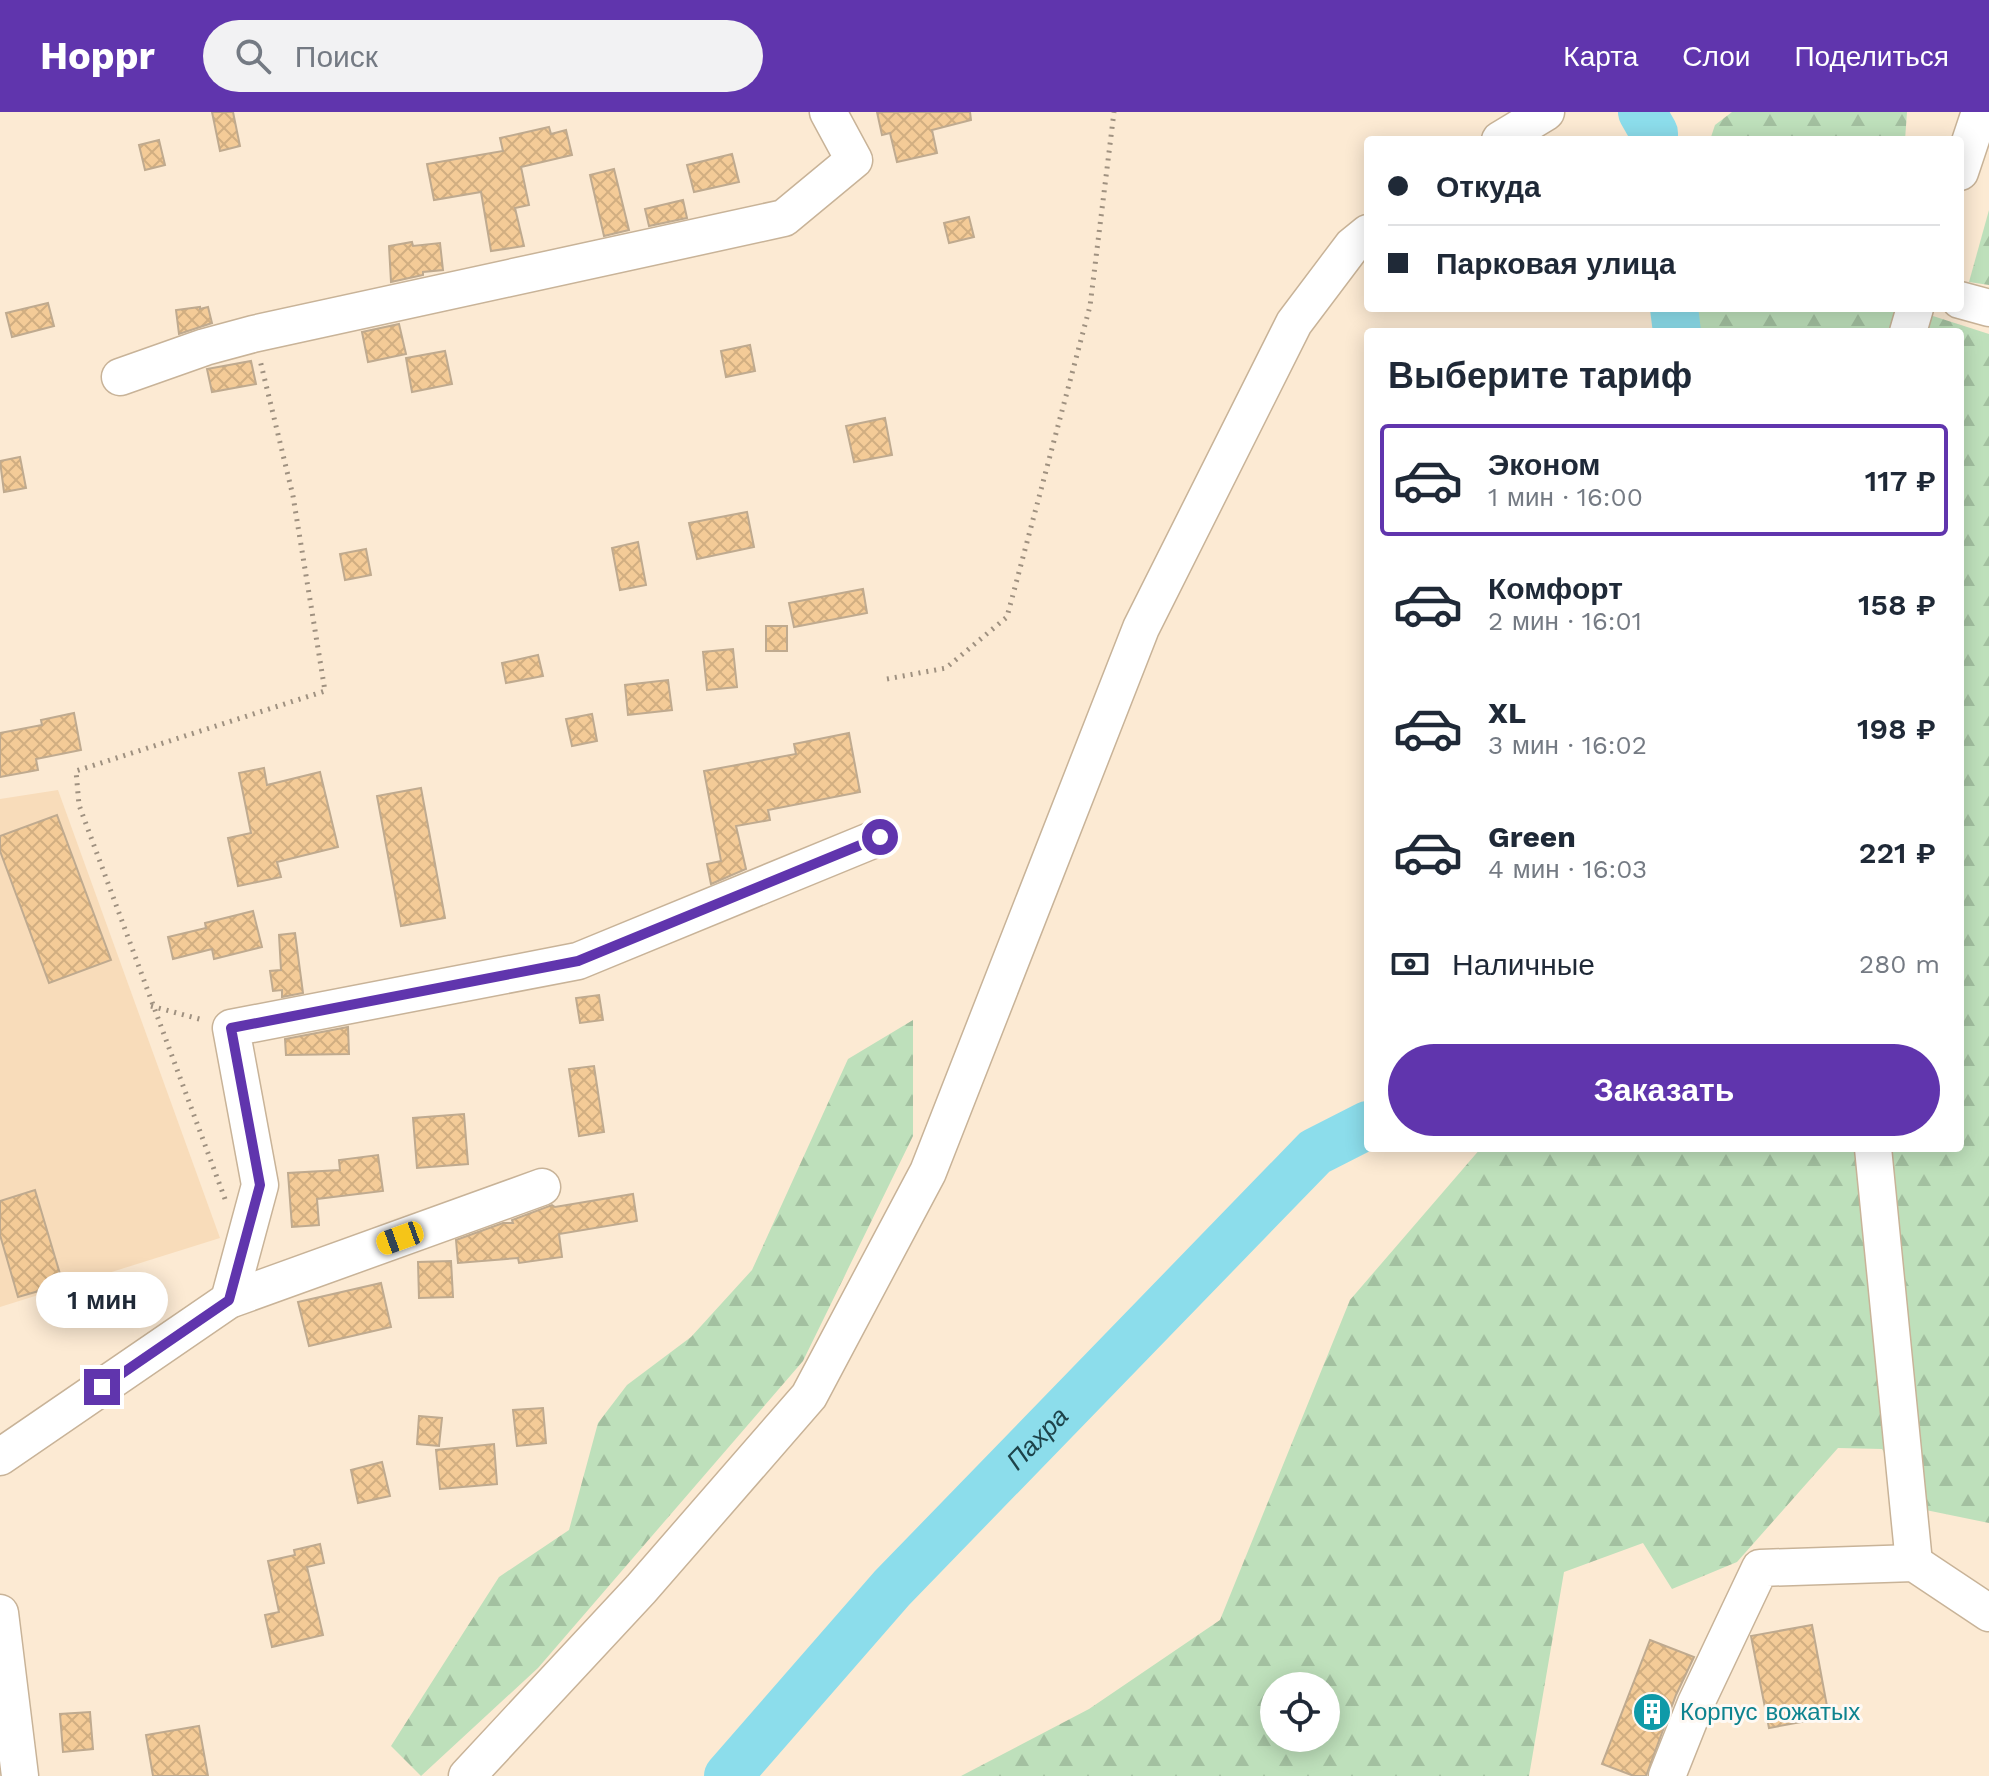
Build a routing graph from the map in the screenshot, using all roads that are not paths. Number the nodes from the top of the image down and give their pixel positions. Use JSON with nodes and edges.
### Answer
{"nodes":[{"id":1,"x":828,"y":112,"type":"edge"},
{"id":2,"x":1546,"y":112,"type":"edge"},
{"id":3,"x":1980,"y":112,"type":"edge"},
{"id":4,"x":1507,"y":136,"type":"edge"},
{"id":5,"x":1964,"y":160,"type":"edge"},
{"id":6,"x":1364,"y":236,"type":"edge"},
{"id":7,"x":1964,"y":301,"type":"edge"},
{"id":8,"x":1989,"y":308,"type":"edge"},
{"id":9,"x":120,"y":377,"type":"dead end"},
{"id":10,"x":880,"y":837,"type":"dead end"},
{"id":11,"x":1873,"y":1152,"type":"edge"},
{"id":12,"x":542,"y":1187,"type":"dead end"},
{"id":13,"x":229,"y":1300,"type":"junction"},
{"id":14,"x":0,"y":1457,"type":"edge"},
{"id":15,"x":1914,"y":1563,"type":"junction"},
{"id":16,"x":0,"y":1613,"type":"edge"},
{"id":17,"x":1989,"y":1613,"type":"edge"},
{"id":18,"x":20,"y":1776,"type":"edge"},
{"id":19,"x":467,"y":1776,"type":"edge"},
{"id":20,"x":1667,"y":1776,"type":"edge"}],
"edges":[{"from":1,"to":9,"type":"street"},
{"from":2,"to":4,"type":"street"},
{"from":3,"to":5,"type":"street"},
{"from":6,"to":19,"type":"street"},
{"from":7,"to":8,"type":"street"},
{"from":10,"to":13,"type":"street"},
{"from":11,"to":15,"type":"street"},
{"from":12,"to":13,"type":"street"},
{"from":13,"to":14,"type":"street"},
{"from":15,"to":17,"type":"street"},
{"from":15,"to":20,"type":"street"},
{"from":16,"to":18,"type":"street"}]}
